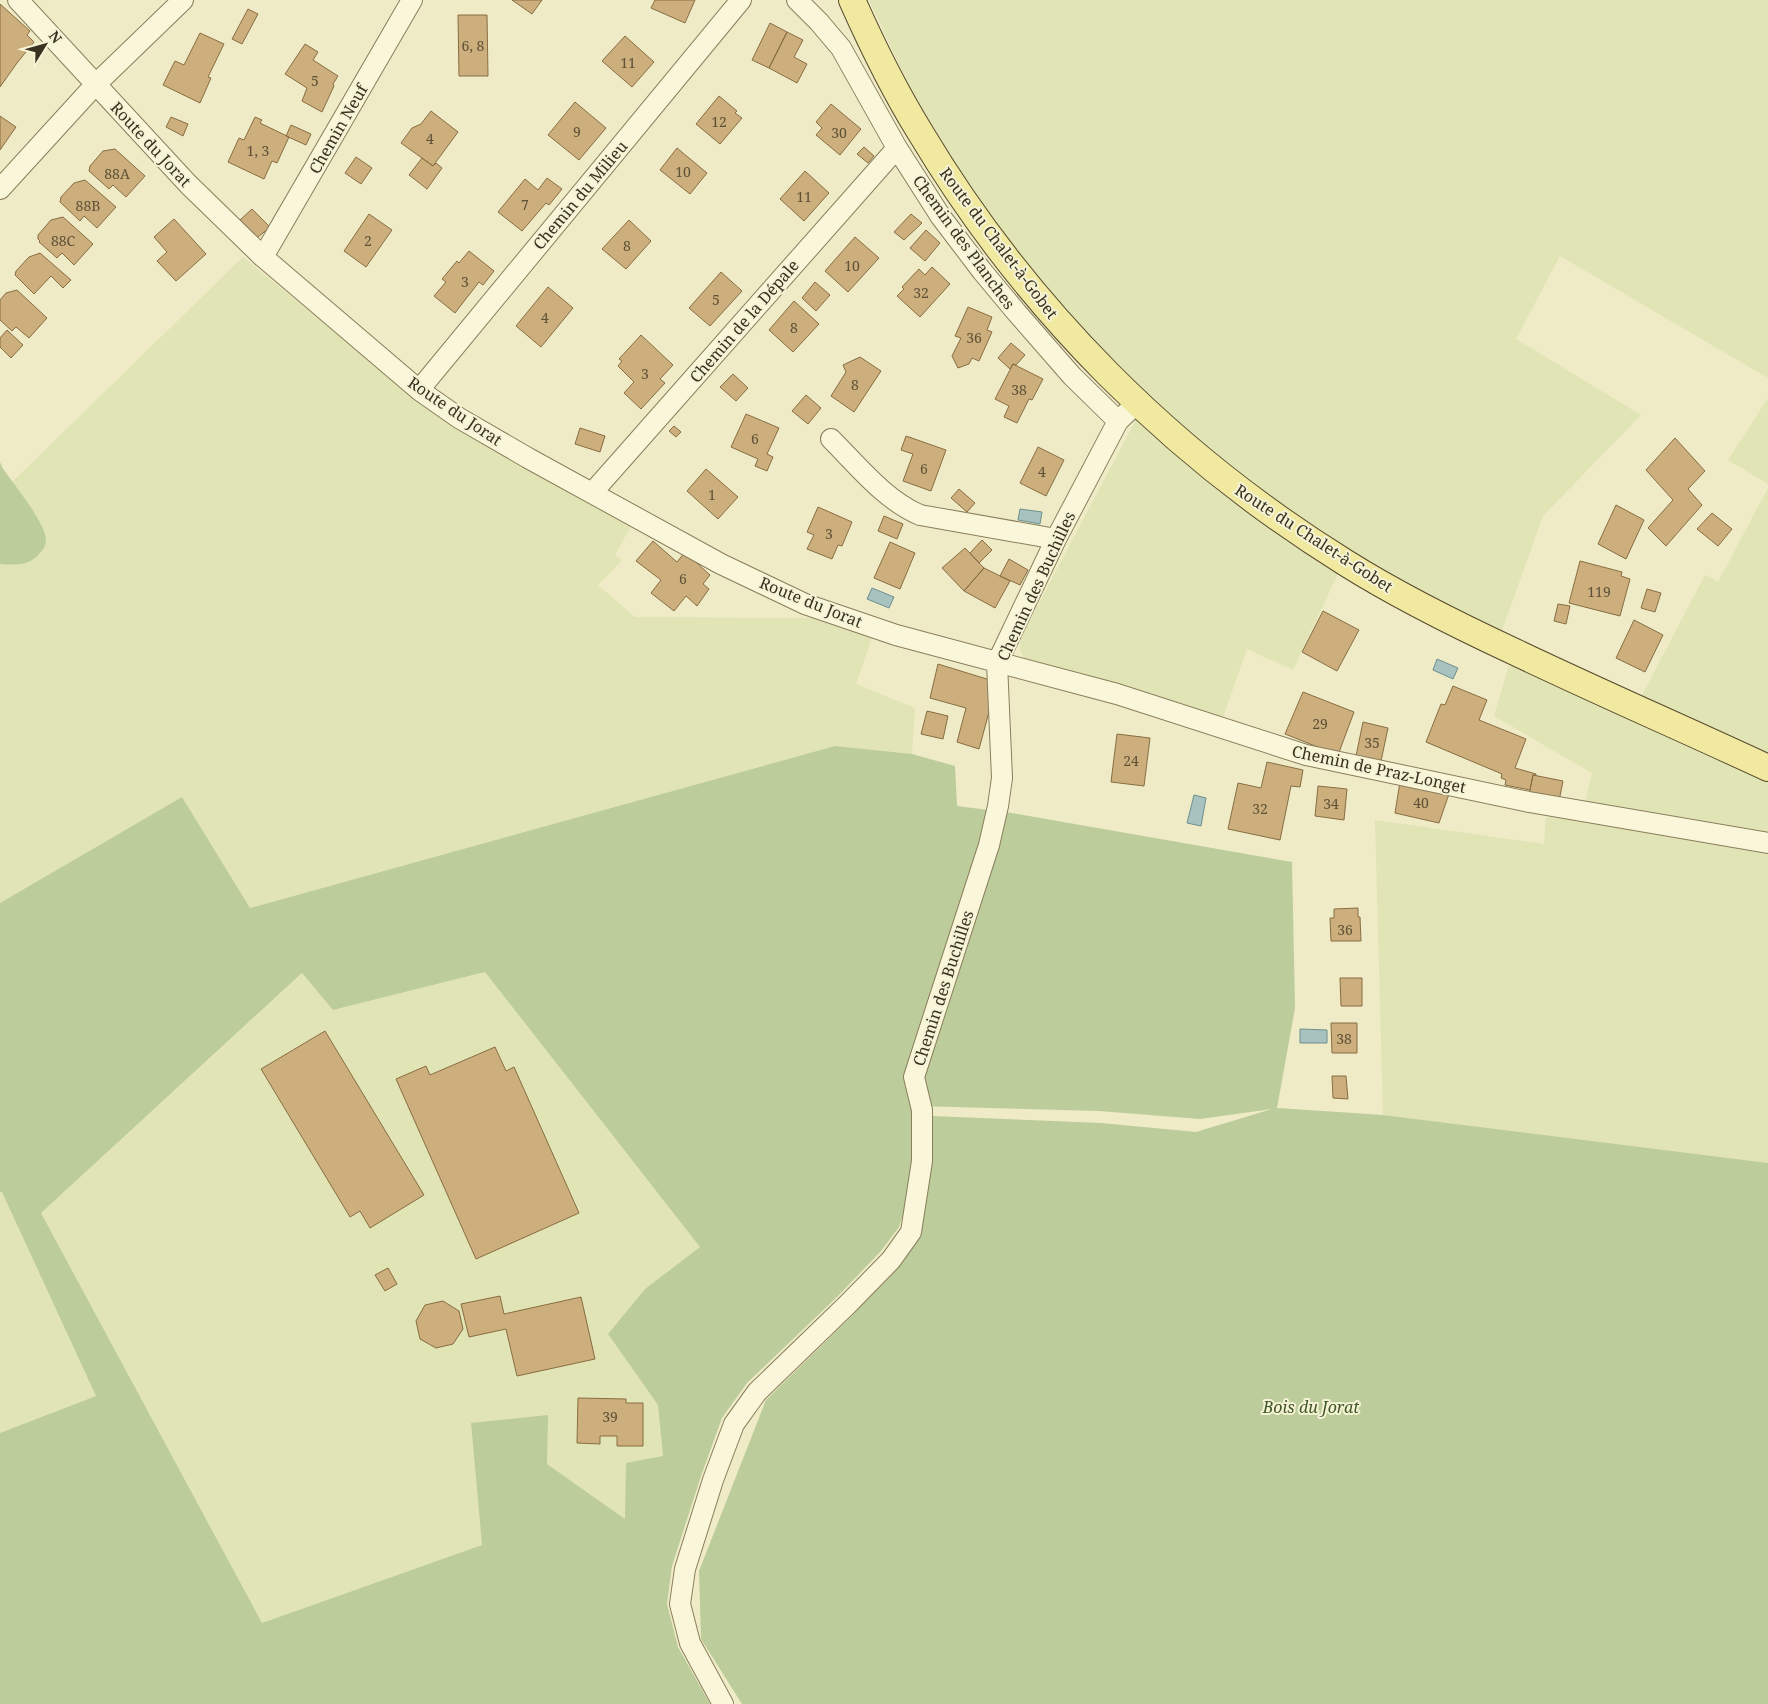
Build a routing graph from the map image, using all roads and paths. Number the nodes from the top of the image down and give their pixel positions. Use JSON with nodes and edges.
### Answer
{"nodes":[{"id":1,"x":18,"y":0,"type":"edge"},
{"id":2,"x":183,"y":0,"type":"edge"},
{"id":3,"x":412,"y":0,"type":"edge"},
{"id":4,"x":741,"y":0,"type":"edge"},
{"id":5,"x":797,"y":0,"type":"edge"},
{"id":6,"x":852,"y":0,"type":"edge"},
{"id":7,"x":95,"y":85,"type":"junction"},
{"id":8,"x":897,"y":148,"type":"junction"},
{"id":9,"x":0,"y":189,"type":"edge"},
{"id":10,"x":263,"y":257,"type":"junction"},
{"id":11,"x":418,"y":390,"type":"junction"},
{"id":12,"x":1137,"y":403,"type":"junction"},
{"id":13,"x":1118,"y":421,"type":"junction"},
{"id":14,"x":831,"y":439,"type":"dead end"},
{"id":15,"x":592,"y":494,"type":"junction"},
{"id":16,"x":1056,"y":539,"type":"junction"},
{"id":17,"x":997,"y":663,"type":"junction"},
{"id":18,"x":1768,"y":768,"type":"edge"},
{"id":19,"x":1768,"y":843,"type":"edge"},
{"id":20,"x":723,"y":1704,"type":"edge"}],
"edges":[{"from":1,"to":7,"type":"street","name":"Route du Jorat"},
{"from":2,"to":7,"type":"street"},
{"from":3,"to":10,"type":"street","name":"Chemin Neuf"},
{"from":4,"to":11,"type":"street","name":"Chemin du Milieu"},
{"from":5,"to":8,"type":"street","name":"Chemin des Planches"},
{"from":6,"to":12,"type":"main road","name":"Route du Chalet-à-Gobet"},
{"from":7,"to":9,"type":"street"},
{"from":7,"to":10,"type":"street","name":"Route du Jorat"},
{"from":8,"to":13,"type":"street","name":"Chemin des Planches"},
{"from":8,"to":15,"type":"street","name":"Chemin de la Dépale"},
{"from":10,"to":11,"type":"street","name":"Route du Jorat"},
{"from":11,"to":15,"type":"street","name":"Route du Jorat"},
{"from":12,"to":13,"type":"street","name":"Chemin des Buchilles"},
{"from":12,"to":18,"type":"main road","name":"Route du Chalet-à-Gobet"},
{"from":13,"to":16,"type":"street","name":"Chemin des Buchilles"},
{"from":14,"to":16,"type":"street"},
{"from":15,"to":17,"type":"street","name":"Route du Jorat"},
{"from":16,"to":17,"type":"street","name":"Chemin des Buchilles"},
{"from":17,"to":19,"type":"street","name":"Chemin de Praz-Longet"},
{"from":17,"to":20,"type":"street","name":"Chemin des Buchilles"}]}
